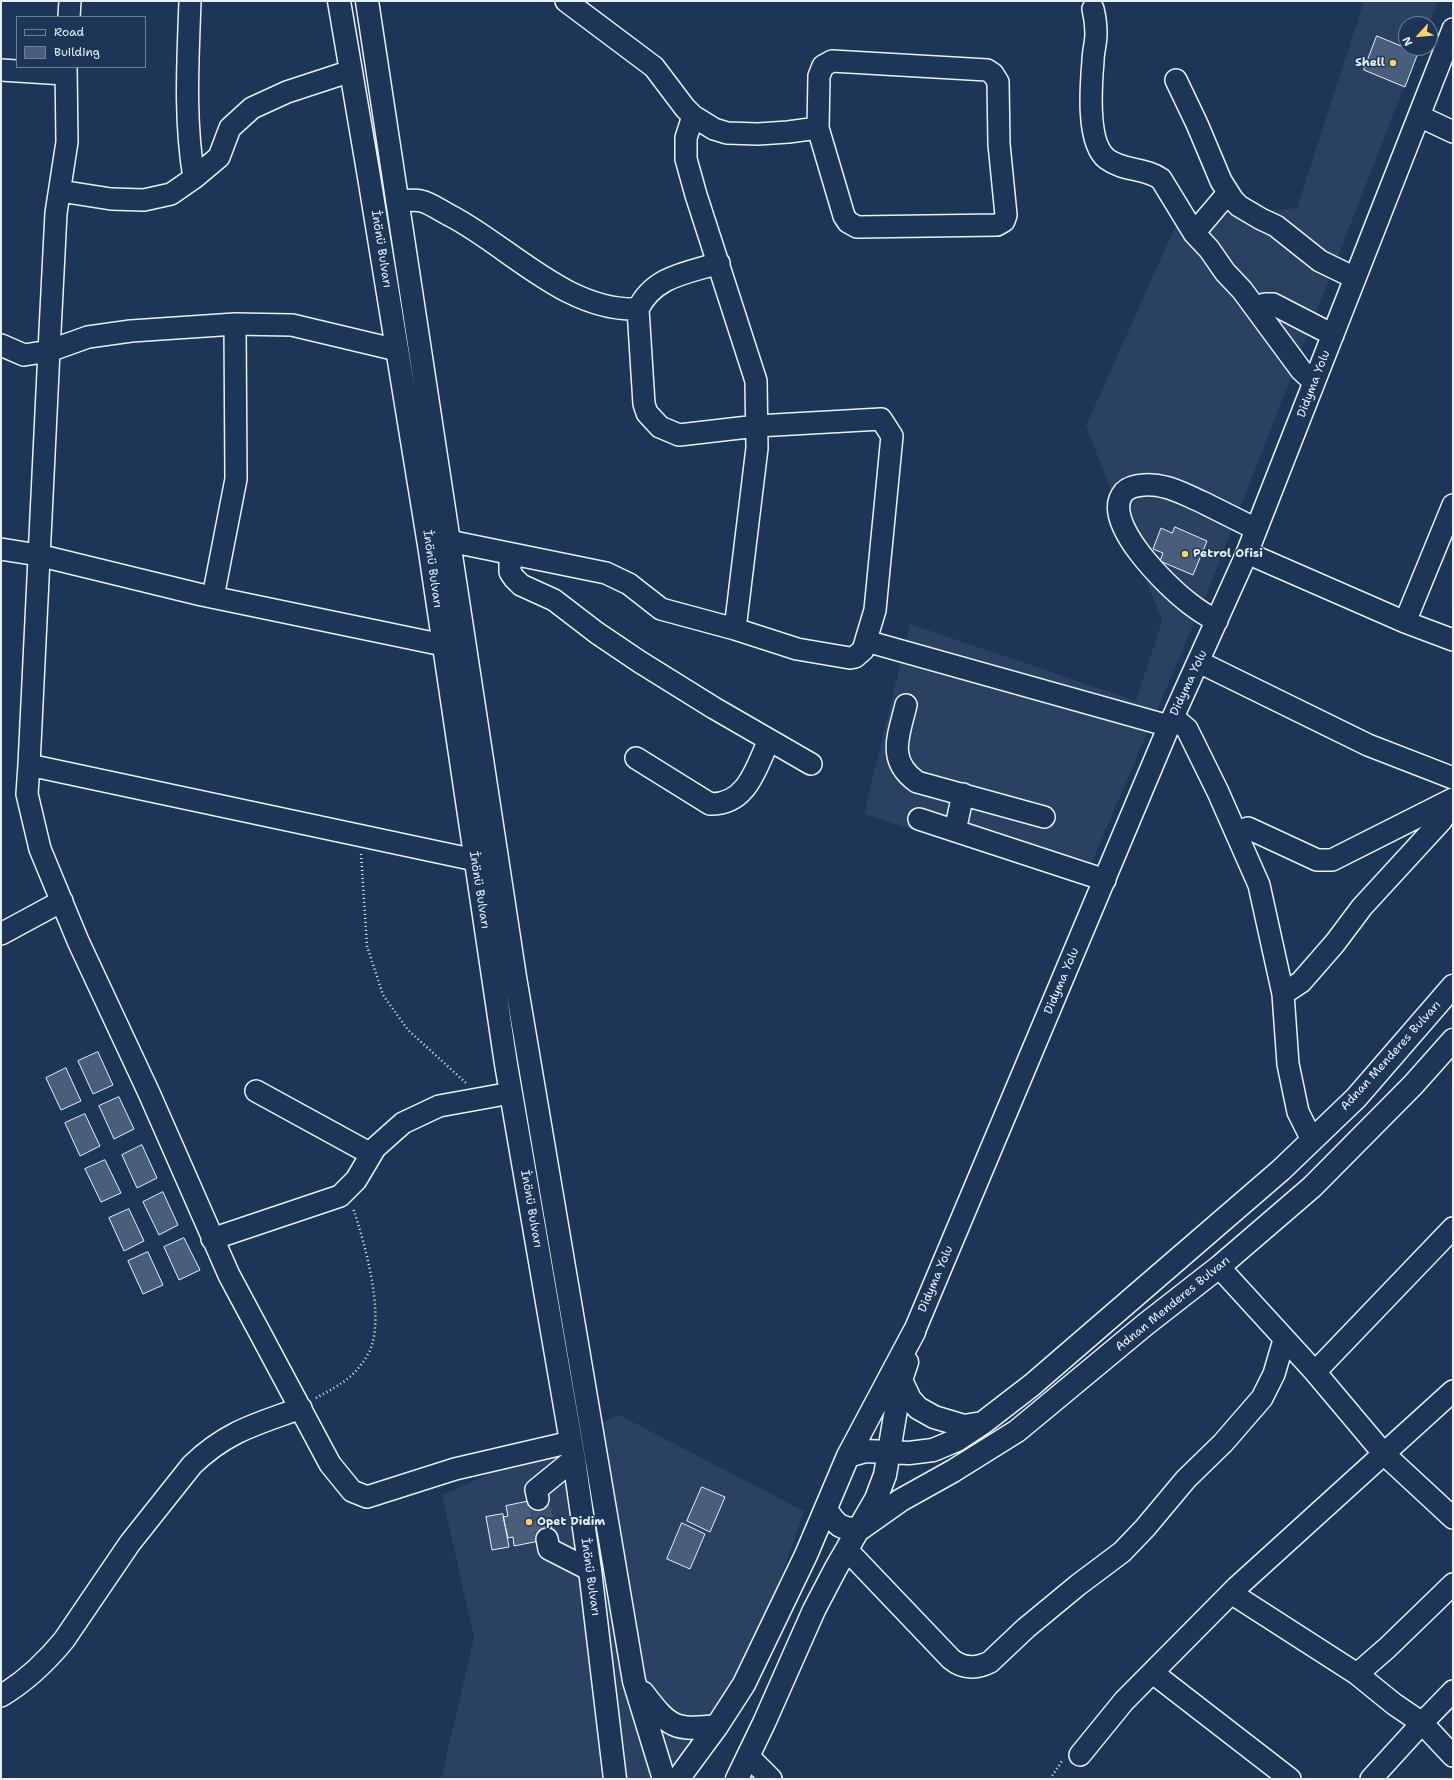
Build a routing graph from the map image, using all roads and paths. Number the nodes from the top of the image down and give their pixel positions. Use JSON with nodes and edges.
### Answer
{"nodes":[{"id":1,"x":70,"y":1,"type":"edge"},
{"id":2,"x":190,"y":1,"type":"edge"},
{"id":3,"x":339,"y":1,"type":"edge"},
{"id":4,"x":367,"y":1,"type":"edge"},
{"id":5,"x":566,"y":1,"type":"edge"},
{"id":6,"x":1093,"y":9,"type":"dead end"},
{"id":7,"x":69,"y":16,"type":"edge"},
{"id":8,"x":1453,"y":29,"type":"edge"},
{"id":9,"x":1,"y":70,"type":"edge"},
{"id":10,"x":65,"y":71,"type":"edge"},
{"id":11,"x":351,"y":71,"type":"junction"},
{"id":12,"x":1176,"y":80,"type":"dead end"},
{"id":13,"x":693,"y":116,"type":"junction"},
{"id":14,"x":1419,"y":116,"type":"junction"},
{"id":15,"x":818,"y":128,"type":"junction"},
{"id":16,"x":1453,"y":132,"type":"edge"},
{"id":17,"x":194,"y":178,"type":"junction"},
{"id":18,"x":60,"y":191,"type":"junction"},
{"id":19,"x":1228,"y":193,"type":"junction"},
{"id":20,"x":397,"y":201,"type":"junction"},
{"id":21,"x":1194,"y":233,"type":"junction"},
{"id":22,"x":719,"y":263,"type":"junction"},
{"id":23,"x":1355,"y":278,"type":"junction"},
{"id":24,"x":1255,"y":307,"type":"junction"},
{"id":25,"x":638,"y":309,"type":"junction"},
{"id":26,"x":235,"y":324,"type":"junction"},
{"id":27,"x":1333,"y":335,"type":"junction"},
{"id":28,"x":1,"y":345,"type":"edge"},
{"id":29,"x":397,"y":350,"type":"junction"},
{"id":30,"x":49,"y":351,"type":"junction"},
{"id":31,"x":1314,"y":382,"type":"junction"},
{"id":32,"x":757,"y":426,"type":"junction"},
{"id":33,"x":1453,"y":505,"type":"edge"},
{"id":34,"x":1256,"y":529,"type":"junction"},
{"id":35,"x":449,"y":541,"type":"junction"},
{"id":36,"x":1,"y":549,"type":"edge"},
{"id":37,"x":1247,"y":553,"type":"junction"},
{"id":38,"x":510,"y":554,"type":"junction"},
{"id":39,"x":38,"y":555,"type":"junction"},
{"id":40,"x":212,"y":597,"type":"junction"},
{"id":41,"x":1217,"y":621,"type":"junction"},
{"id":42,"x":1405,"y":622,"type":"junction"},
{"id":43,"x":735,"y":629,"type":"junction"},
{"id":44,"x":1453,"y":640,"type":"edge"},
{"id":45,"x":866,"y":642,"type":"junction"},
{"id":46,"x":443,"y":644,"type":"junction"},
{"id":47,"x":1199,"y":662,"type":"junction"},
{"id":48,"x":906,"y":704,"type":"dead end"},
{"id":49,"x":1171,"y":721,"type":"junction"},
{"id":50,"x":769,"y":740,"type":"junction"},
{"id":51,"x":636,"y":758,"type":"dead end"},
{"id":52,"x":812,"y":764,"type":"dead end"},
{"id":53,"x":29,"y":765,"type":"junction"},
{"id":54,"x":1453,"y":778,"type":"edge"},
{"id":55,"x":963,"y":794,"type":"junction"},
{"id":56,"x":1453,"y":800,"type":"edge"},
{"id":57,"x":1044,"y":816,"type":"dead end"},
{"id":58,"x":919,"y":819,"type":"dead end"},
{"id":59,"x":955,"y":830,"type":"junction"},
{"id":60,"x":1236,"y":833,"type":"junction"},
{"id":61,"x":359,"y":834,"type":"junction"},
{"id":62,"x":475,"y":860,"type":"junction"},
{"id":63,"x":1105,"y":880,"type":"junction"},
{"id":64,"x":62,"y":901,"type":"junction"},
{"id":65,"x":1,"y":934,"type":"edge"},
{"id":66,"x":1453,"y":986,"type":"edge"},
{"id":67,"x":1283,"y":994,"type":"junction"},
{"id":68,"x":1453,"y":1040,"type":"edge"},
{"id":69,"x":256,"y":1091,"type":"dead end"},
{"id":70,"x":511,"y":1093,"type":"junction"},
{"id":71,"x":483,"y":1098,"type":"junction"},
{"id":72,"x":1312,"y":1140,"type":"junction"},
{"id":73,"x":372,"y":1154,"type":"junction"},
{"id":74,"x":345,"y":1191,"type":"junction"},
{"id":75,"x":1453,"y":1228,"type":"edge"},
{"id":76,"x":212,"y":1239,"type":"junction"},
{"id":77,"x":1219,"y":1267,"type":"junction"},
{"id":78,"x":914,"y":1332,"type":"junction"},
{"id":79,"x":1284,"y":1340,"type":"junction"},
{"id":80,"x":1315,"y":1372,"type":"junction"},
{"id":81,"x":901,"y":1380,"type":"junction"},
{"id":82,"x":1453,"y":1391,"type":"edge"},
{"id":83,"x":300,"y":1408,"type":"junction"},
{"id":84,"x":984,"y":1422,"type":"junction"},
{"id":85,"x":572,"y":1450,"type":"junction"},
{"id":86,"x":889,"y":1452,"type":"junction"},
{"id":87,"x":1384,"y":1454,"type":"junction"},
{"id":88,"x":848,"y":1456,"type":"junction"},
{"id":89,"x":538,"y":1499,"type":"tunnel mouth"},
{"id":90,"x":826,"y":1509,"type":"junction"},
{"id":91,"x":1453,"y":1518,"type":"edge"},
{"id":92,"x":860,"y":1530,"type":"junction"},
{"id":93,"x":547,"y":1539,"type":"tunnel mouth"},
{"id":94,"x":847,"y":1550,"type":"junction"},
{"id":95,"x":590,"y":1570,"type":"junction"},
{"id":96,"x":1453,"y":1584,"type":"edge"},
{"id":97,"x":1231,"y":1593,"type":"junction"},
{"id":98,"x":1153,"y":1673,"type":"junction"},
{"id":99,"x":1357,"y":1674,"type":"junction"},
{"id":100,"x":634,"y":1681,"type":"junction"},
{"id":101,"x":1453,"y":1691,"type":"edge"},
{"id":102,"x":1,"y":1696,"type":"edge"},
{"id":103,"x":1422,"y":1723,"type":"junction"},
{"id":104,"x":717,"y":1726,"type":"junction"},
{"id":105,"x":1080,"y":1755,"type":"dead end"},
{"id":106,"x":748,"y":1756,"type":"junction"},
{"id":107,"x":1453,"y":1756,"type":"edge"},
{"id":108,"x":615,"y":1779,"type":"edge"},
{"id":109,"x":664,"y":1779,"type":"edge"},
{"id":110,"x":678,"y":1779,"type":"edge"},
{"id":111,"x":737,"y":1779,"type":"edge"},
{"id":112,"x":771,"y":1779,"type":"edge"},
{"id":113,"x":1290,"y":1779,"type":"edge"},
{"id":114,"x":1371,"y":1779,"type":"edge"}],
"edges":[{"from":1,"to":7,"type":"street"},
{"from":2,"to":17,"type":"street"},
{"from":3,"to":11,"type":"main road","name":"İnönü Bulvarı"},
{"from":4,"to":20,"type":"main road","name":"İnönü Bulvarı"},
{"from":5,"to":13,"type":"street"},
{"from":6,"to":21,"type":"street"},
{"from":8,"to":14,"type":"street","name":"Didyma Yolu"},
{"from":9,"to":10,"type":"street"},
{"from":10,"to":18,"type":"street"},
{"from":11,"to":17,"type":"street"},
{"from":11,"to":29,"type":"main road","name":"İnönü Bulvarı"},
{"from":12,"to":19,"type":"street"},
{"from":13,"to":15,"type":"street"},
{"from":13,"to":22,"type":"street"},
{"from":14,"to":16,"type":"street"},
{"from":14,"to":23,"type":"street","name":"Didyma Yolu"},
{"from":15,"to":15,"type":"street"},
{"from":17,"to":18,"type":"street"},
{"from":18,"to":30,"type":"street"},
{"from":19,"to":21,"type":"street"},
{"from":19,"to":23,"type":"street"},
{"from":20,"to":25,"type":"street"},
{"from":20,"to":35,"type":"main road","name":"İnönü Bulvarı"},
{"from":21,"to":24,"type":"street"},
{"from":22,"to":25,"type":"street"},
{"from":22,"to":32,"type":"street"},
{"from":23,"to":27,"type":"street","name":"Didyma Yolu"},
{"from":24,"to":27,"type":"street"},
{"from":24,"to":31,"type":"street"},
{"from":25,"to":32,"type":"street"},
{"from":26,"to":29,"type":"street"},
{"from":26,"to":30,"type":"street"},
{"from":26,"to":40,"type":"street"},
{"from":27,"to":31,"type":"street","name":"Didyma Yolu"},
{"from":28,"to":30,"type":"street"},
{"from":29,"to":46,"type":"main road","name":"İnönü Bulvarı"},
{"from":30,"to":39,"type":"street"},
{"from":31,"to":34,"type":"street","name":"Didyma Yolu"},
{"from":32,"to":43,"type":"street"},
{"from":32,"to":45,"type":"street"},
{"from":33,"to":42,"type":"street"},
{"from":34,"to":37,"type":"street","name":"Didyma Yolu"},
{"from":34,"to":41,"type":"street"},
{"from":35,"to":38,"type":"street"},
{"from":35,"to":100,"type":"main road","name":"İnönü Bulvarı"},
{"from":36,"to":39,"type":"street"},
{"from":37,"to":41,"type":"street","name":"Didyma Yolu"},
{"from":37,"to":42,"type":"street"},
{"from":38,"to":43,"type":"street"},
{"from":38,"to":50,"type":"street"},
{"from":39,"to":40,"type":"street"},
{"from":39,"to":53,"type":"street"},
{"from":40,"to":46,"type":"street"},
{"from":41,"to":47,"type":"street","name":"Didyma Yolu"},
{"from":42,"to":44,"type":"street"},
{"from":43,"to":45,"type":"street"},
{"from":45,"to":49,"type":"street"},
{"from":46,"to":62,"type":"main road","name":"İnönü Bulvarı"},
{"from":47,"to":49,"type":"street","name":"Didyma Yolu"},
{"from":47,"to":54,"type":"street"},
{"from":48,"to":55,"type":"street"},
{"from":49,"to":60,"type":"street"},
{"from":49,"to":63,"type":"street","name":"Didyma Yolu"},
{"from":50,"to":51,"type":"street"},
{"from":50,"to":52,"type":"street"},
{"from":53,"to":61,"type":"street"},
{"from":53,"to":64,"type":"street"},
{"from":55,"to":57,"type":"street"},
{"from":55,"to":59,"type":"street"},
{"from":56,"to":60,"type":"street"},
{"from":56,"to":67,"type":"street"},
{"from":58,"to":59,"type":"street"},
{"from":59,"to":63,"type":"street"},
{"from":60,"to":67,"type":"street"},
{"from":61,"to":62,"type":"street"},
{"from":61,"to":71,"type":"path"},
{"from":62,"to":70,"type":"main road","name":"İnönü Bulvarı"},
{"from":63,"to":78,"type":"street","name":"Didyma Yolu"},
{"from":64,"to":65,"type":"street"},
{"from":64,"to":76,"type":"street"},
{"from":66,"to":72,"type":"main road","name":"Adnan Menderes Bulvarı"},
{"from":67,"to":72,"type":"street"},
{"from":68,"to":77,"type":"main road","name":"Adnan Menderes Bulvarı"},
{"from":69,"to":73,"type":"street"},
{"from":70,"to":71,"type":"street"},
{"from":70,"to":85,"type":"main road","name":"İnönü Bulvarı"},
{"from":71,"to":73,"type":"street"},
{"from":72,"to":84,"type":"main road","name":"Adnan Menderes Bulvarı"},
{"from":73,"to":74,"type":"street"},
{"from":74,"to":76,"type":"street"},
{"from":74,"to":83,"type":"path"},
{"from":75,"to":80,"type":"street"},
{"from":76,"to":83,"type":"street"},
{"from":77,"to":79,"type":"street"},
{"from":77,"to":92,"type":"main road","name":"Adnan Menderes Bulvarı"},
{"from":78,"to":81,"type":"main road"},
{"from":78,"to":88,"type":"main road"},
{"from":79,"to":80,"type":"street"},
{"from":79,"to":94,"type":"street"},
{"from":80,"to":87,"type":"street"},
{"from":81,"to":84,"type":"main road"},
{"from":81,"to":86,"type":"main road"},
{"from":82,"to":87,"type":"street"},
{"from":83,"to":85,"type":"street"},
{"from":83,"to":102,"type":"street"},
{"from":84,"to":86,"type":"main road","name":"Adnan Menderes Bulvarı"},
{"from":85,"to":89,"type":"street"},
{"from":85,"to":95,"type":"main road","name":"İnönü Bulvarı"},
{"from":86,"to":88,"type":"main road","name":"Adnan Menderes Bulvarı"},
{"from":86,"to":92,"type":"main road"},
{"from":87,"to":91,"type":"street"},
{"from":87,"to":97,"type":"street"},
{"from":88,"to":90,"type":"main road"},
{"from":90,"to":92,"type":"main road"},
{"from":90,"to":104,"type":"main road"},
{"from":92,"to":94,"type":"main road"},
{"from":93,"to":95,"type":"street"},
{"from":94,"to":106,"type":"main road"},
{"from":95,"to":108,"type":"main road","name":"İnönü Bulvarı"},
{"from":96,"to":99,"type":"street"},
{"from":97,"to":98,"type":"street"},
{"from":97,"to":99,"type":"street"},
{"from":98,"to":105,"type":"street"},
{"from":98,"to":113,"type":"street"},
{"from":99,"to":103,"type":"street"},
{"from":100,"to":104,"type":"main road"},
{"from":100,"to":109,"type":"main road","name":"İnönü Bulvarı"},
{"from":101,"to":103,"type":"street"},
{"from":103,"to":107,"type":"street"},
{"from":103,"to":114,"type":"street"},
{"from":104,"to":110,"type":"main road"},
{"from":106,"to":111,"type":"main road"},
{"from":106,"to":112,"type":"street"}]}
